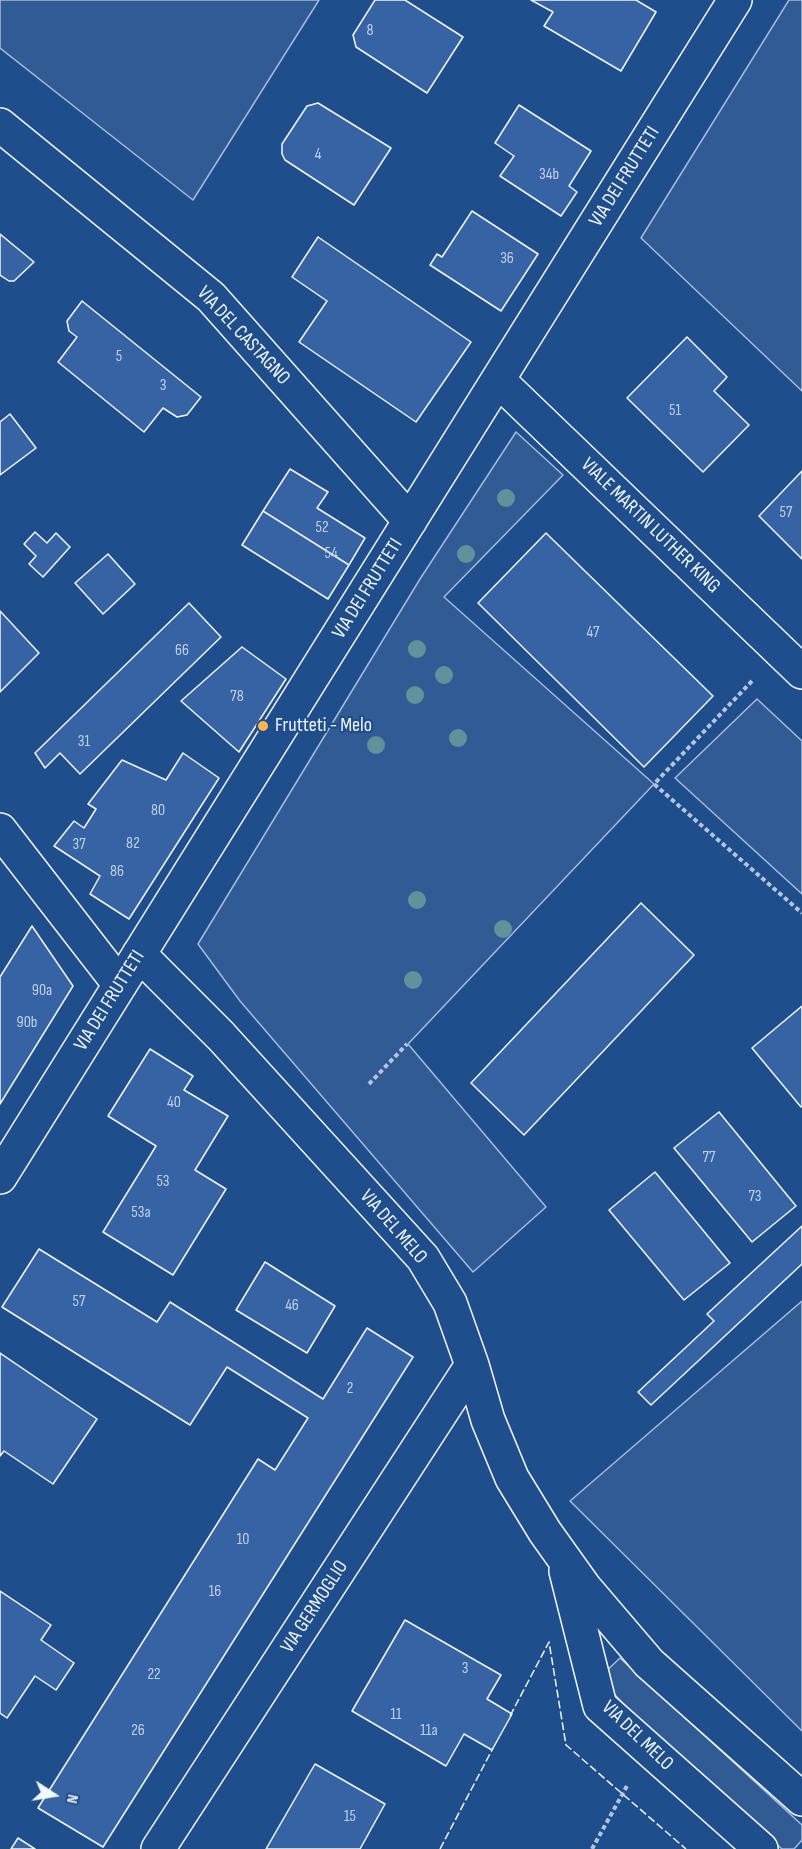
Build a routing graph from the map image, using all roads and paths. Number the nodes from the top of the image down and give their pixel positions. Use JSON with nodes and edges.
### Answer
{"nodes":[{"id":1,"x":735,"y":0,"type":"edge"},
{"id":2,"x":0,"y":125,"type":"edge"},
{"id":3,"x":498,"y":380,"type":"junction"},
{"id":4,"x":410,"y":521,"type":"junction"},
{"id":5,"x":791,"y":661,"type":"edge"},
{"id":6,"x":0,"y":830,"type":"edge"},
{"id":7,"x":802,"y":913,"type":"edge"},
{"id":8,"x":139,"y":954,"type":"junction"},
{"id":9,"x":120,"y":985,"type":"junction"},
{"id":10,"x":407,"y":1044,"type":"dead end"},
{"id":11,"x":369,"y":1084,"type":"dead end"},
{"id":12,"x":0,"y":1178,"type":"edge"},
{"id":13,"x":472,"y":1365,"type":"junction"},
{"id":14,"x":561,"y":1554,"type":"junction"},
{"id":15,"x":648,"y":1749,"type":"junction"},
{"id":16,"x":802,"y":1799,"type":"edge"},
{"id":17,"x":158,"y":1849,"type":"edge"},
{"id":18,"x":592,"y":1849,"type":"edge"},
{"id":19,"x":761,"y":1849,"type":"edge"}],
"edges":[{"from":1,"to":3,"type":"street","name":"VIA DEI FRUTTETI"},
{"from":2,"to":4,"type":"street","name":"VIA DEL CASTAGNO"},
{"from":3,"to":4,"type":"street","name":"VIA DEI FRUTTETI"},
{"from":3,"to":5,"type":"street","name":"VIALE MARTIN LUTHER KING"},
{"from":4,"to":8,"type":"street","name":"VIA DEI FRUTTETI"},
{"from":5,"to":7,"type":"path"},
{"from":6,"to":9,"type":"street"},
{"from":8,"to":9,"type":"street","name":"VIA DEI FRUTTETI"},
{"from":8,"to":13,"type":"street","name":"VIA DEL MELO"},
{"from":9,"to":12,"type":"street","name":"VIA DEI FRUTTETI"},
{"from":10,"to":11,"type":"path"},
{"from":13,"to":14,"type":"street","name":"VIA DEL MELO"},
{"from":13,"to":17,"type":"street","name":"VIA GERMOGLIO"},
{"from":14,"to":15,"type":"street","name":"VIA DEL MELO"},
{"from":14,"to":16,"type":"street","name":"VIA DEL MELO"},
{"from":15,"to":18,"type":"path"},
{"from":15,"to":19,"type":"street","name":"VIA DEL MELO"}]}
